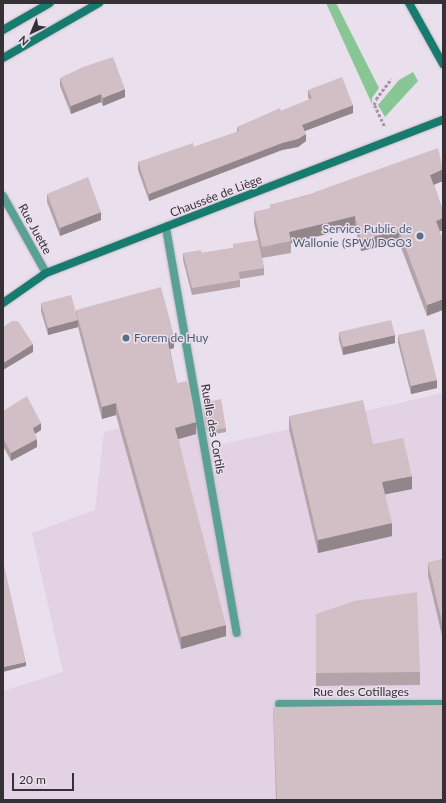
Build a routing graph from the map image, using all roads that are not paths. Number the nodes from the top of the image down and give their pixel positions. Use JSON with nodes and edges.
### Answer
{"nodes":[{"id":1,"x":50,"y":3,"type":"edge"},
{"id":2,"x":99,"y":3,"type":"edge"},
{"id":3,"x":409,"y":3,"type":"edge"},
{"id":4,"x":3,"y":30,"type":"edge"},
{"id":5,"x":3,"y":58,"type":"edge"},
{"id":6,"x":443,"y":64,"type":"edge"},
{"id":7,"x":443,"y":120,"type":"edge"},
{"id":8,"x":3,"y":196,"type":"edge"},
{"id":9,"x":166,"y":228,"type":"junction"},
{"id":10,"x":46,"y":273,"type":"junction"},
{"id":11,"x":3,"y":303,"type":"edge"},
{"id":12,"x":237,"y":633,"type":"dead end"},
{"id":13,"x":278,"y":704,"type":"dead end"},
{"id":14,"x":443,"y":704,"type":"edge"}],
"edges":[{"from":1,"to":4,"type":"street"},
{"from":2,"to":5,"type":"street"},
{"from":3,"to":6,"type":"street"},
{"from":7,"to":9,"type":"street","name":"Chaussée de Liège"},
{"from":8,"to":10,"type":"street","name":"Rue Juette"},
{"from":9,"to":10,"type":"street","name":"Chaussée de Liège"},
{"from":9,"to":12,"type":"street","name":"Ruelle des Cortils"},
{"from":10,"to":11,"type":"street","name":"Chaussée de Liège"},
{"from":13,"to":14,"type":"street","name":"Rue des Cotillages"}]}
